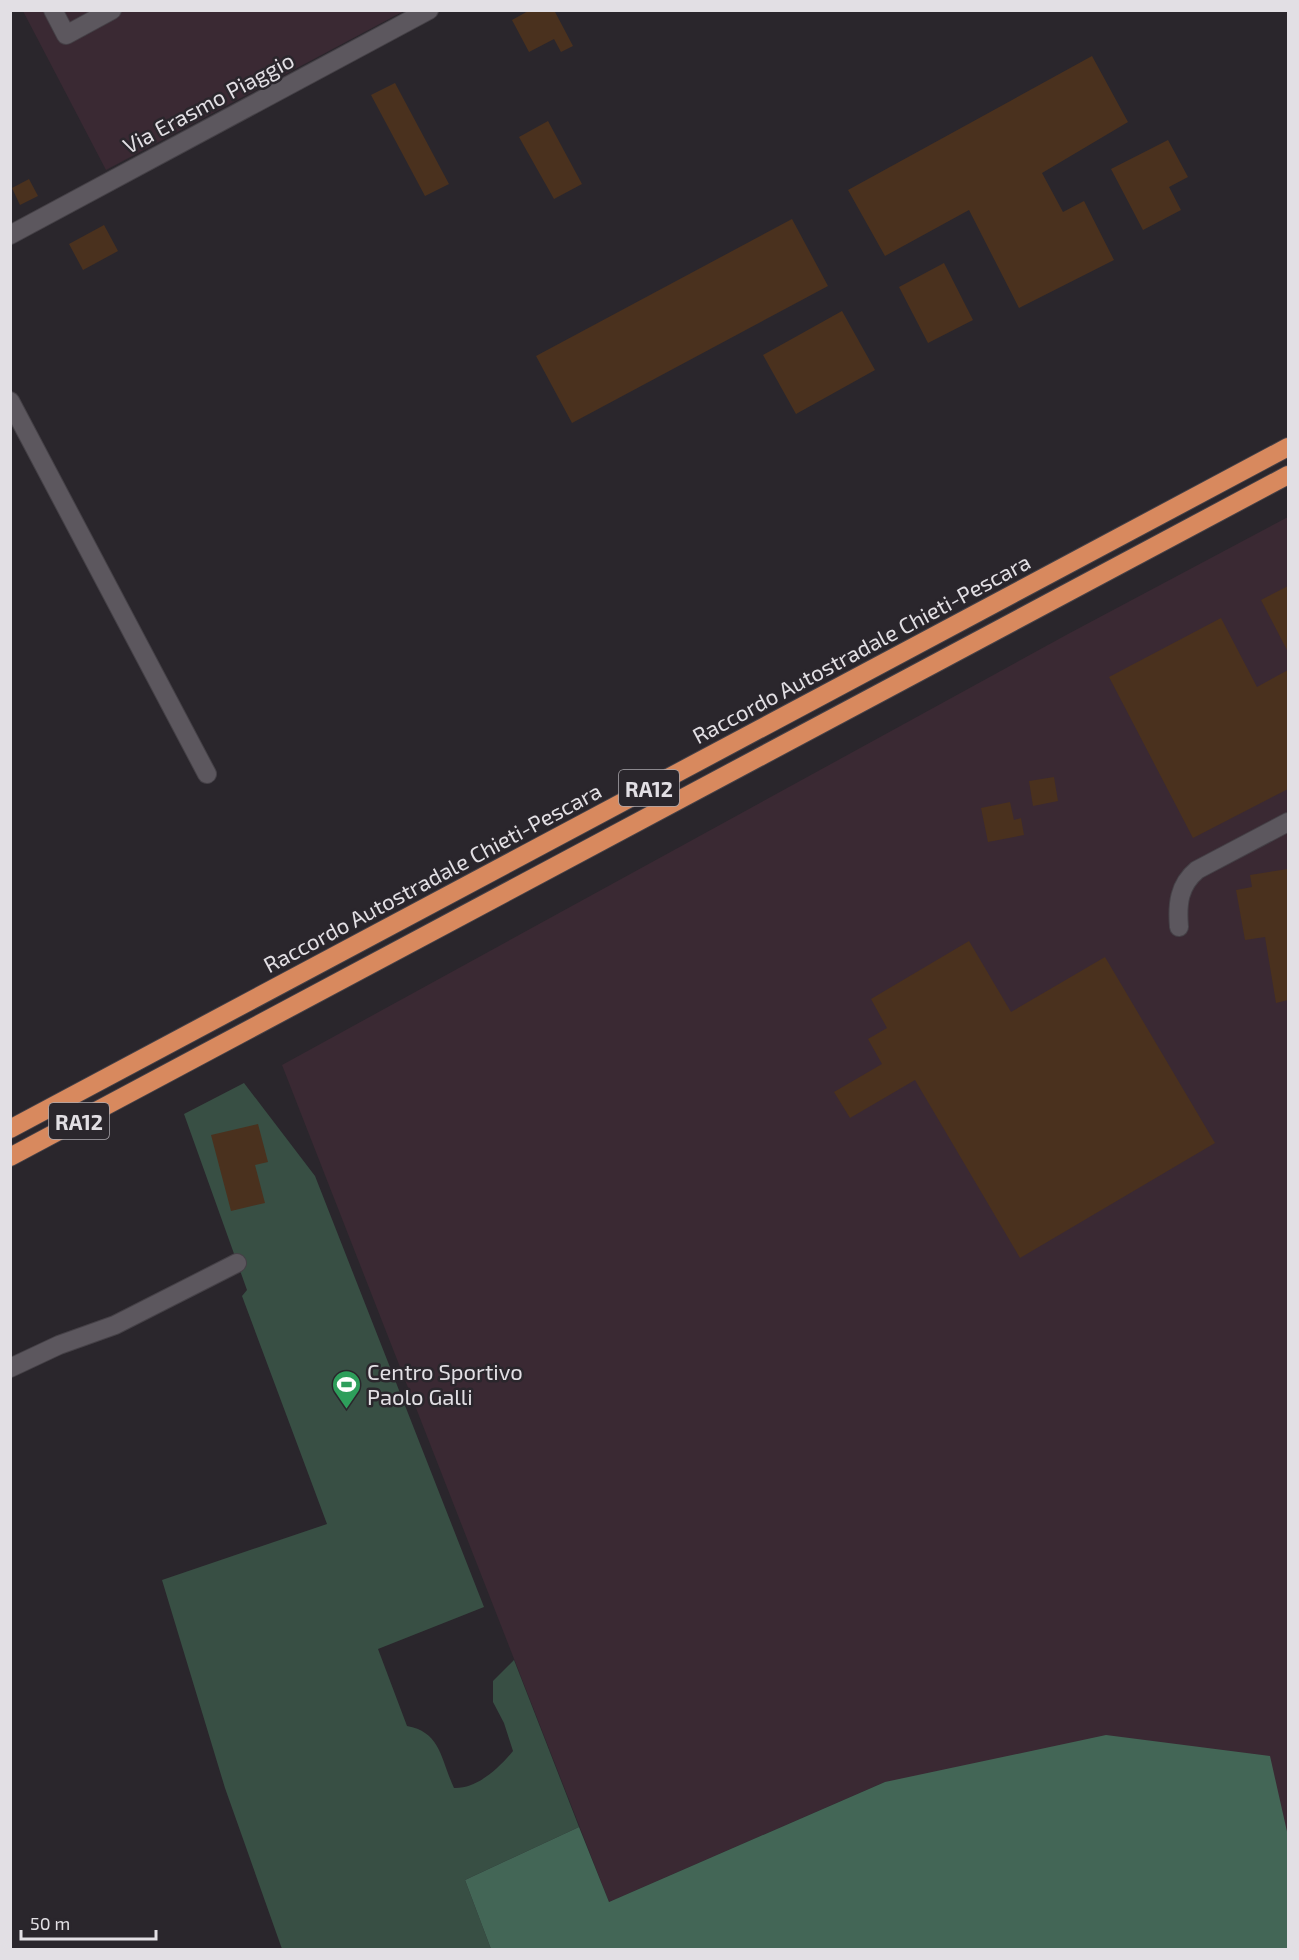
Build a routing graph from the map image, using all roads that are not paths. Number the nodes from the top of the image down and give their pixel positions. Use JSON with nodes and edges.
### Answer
{"nodes":[{"id":1,"x":53,"y":10,"type":"edge"},
{"id":2,"x":112,"y":10,"type":"edge"},
{"id":3,"x":429,"y":10,"type":"edge"},
{"id":4,"x":10,"y":236,"type":"edge"},
{"id":5,"x":10,"y":401,"type":"edge"},
{"id":6,"x":1288,"y":447,"type":"edge"},
{"id":7,"x":1288,"y":475,"type":"edge"},
{"id":8,"x":207,"y":774,"type":"dead end"},
{"id":9,"x":1288,"y":822,"type":"edge"},
{"id":10,"x":1179,"y":927,"type":"dead end"},
{"id":11,"x":10,"y":1129,"type":"edge"},
{"id":12,"x":10,"y":1157,"type":"edge"},
{"id":13,"x":237,"y":1263,"type":"dead end"},
{"id":14,"x":10,"y":1368,"type":"edge"}],
"edges":[{"from":1,"to":2,"type":"street"},
{"from":3,"to":4,"type":"street","name":"Via Erasmo Piaggio"},
{"from":5,"to":8,"type":"street"},
{"from":6,"to":11,"type":"highway","name":"Raccordo Autostradale Chieti-Pescara","number":"RA12"},
{"from":7,"to":12,"type":"highway","number":"RA12"},
{"from":9,"to":10,"type":"street"},
{"from":13,"to":14,"type":"street"}]}
